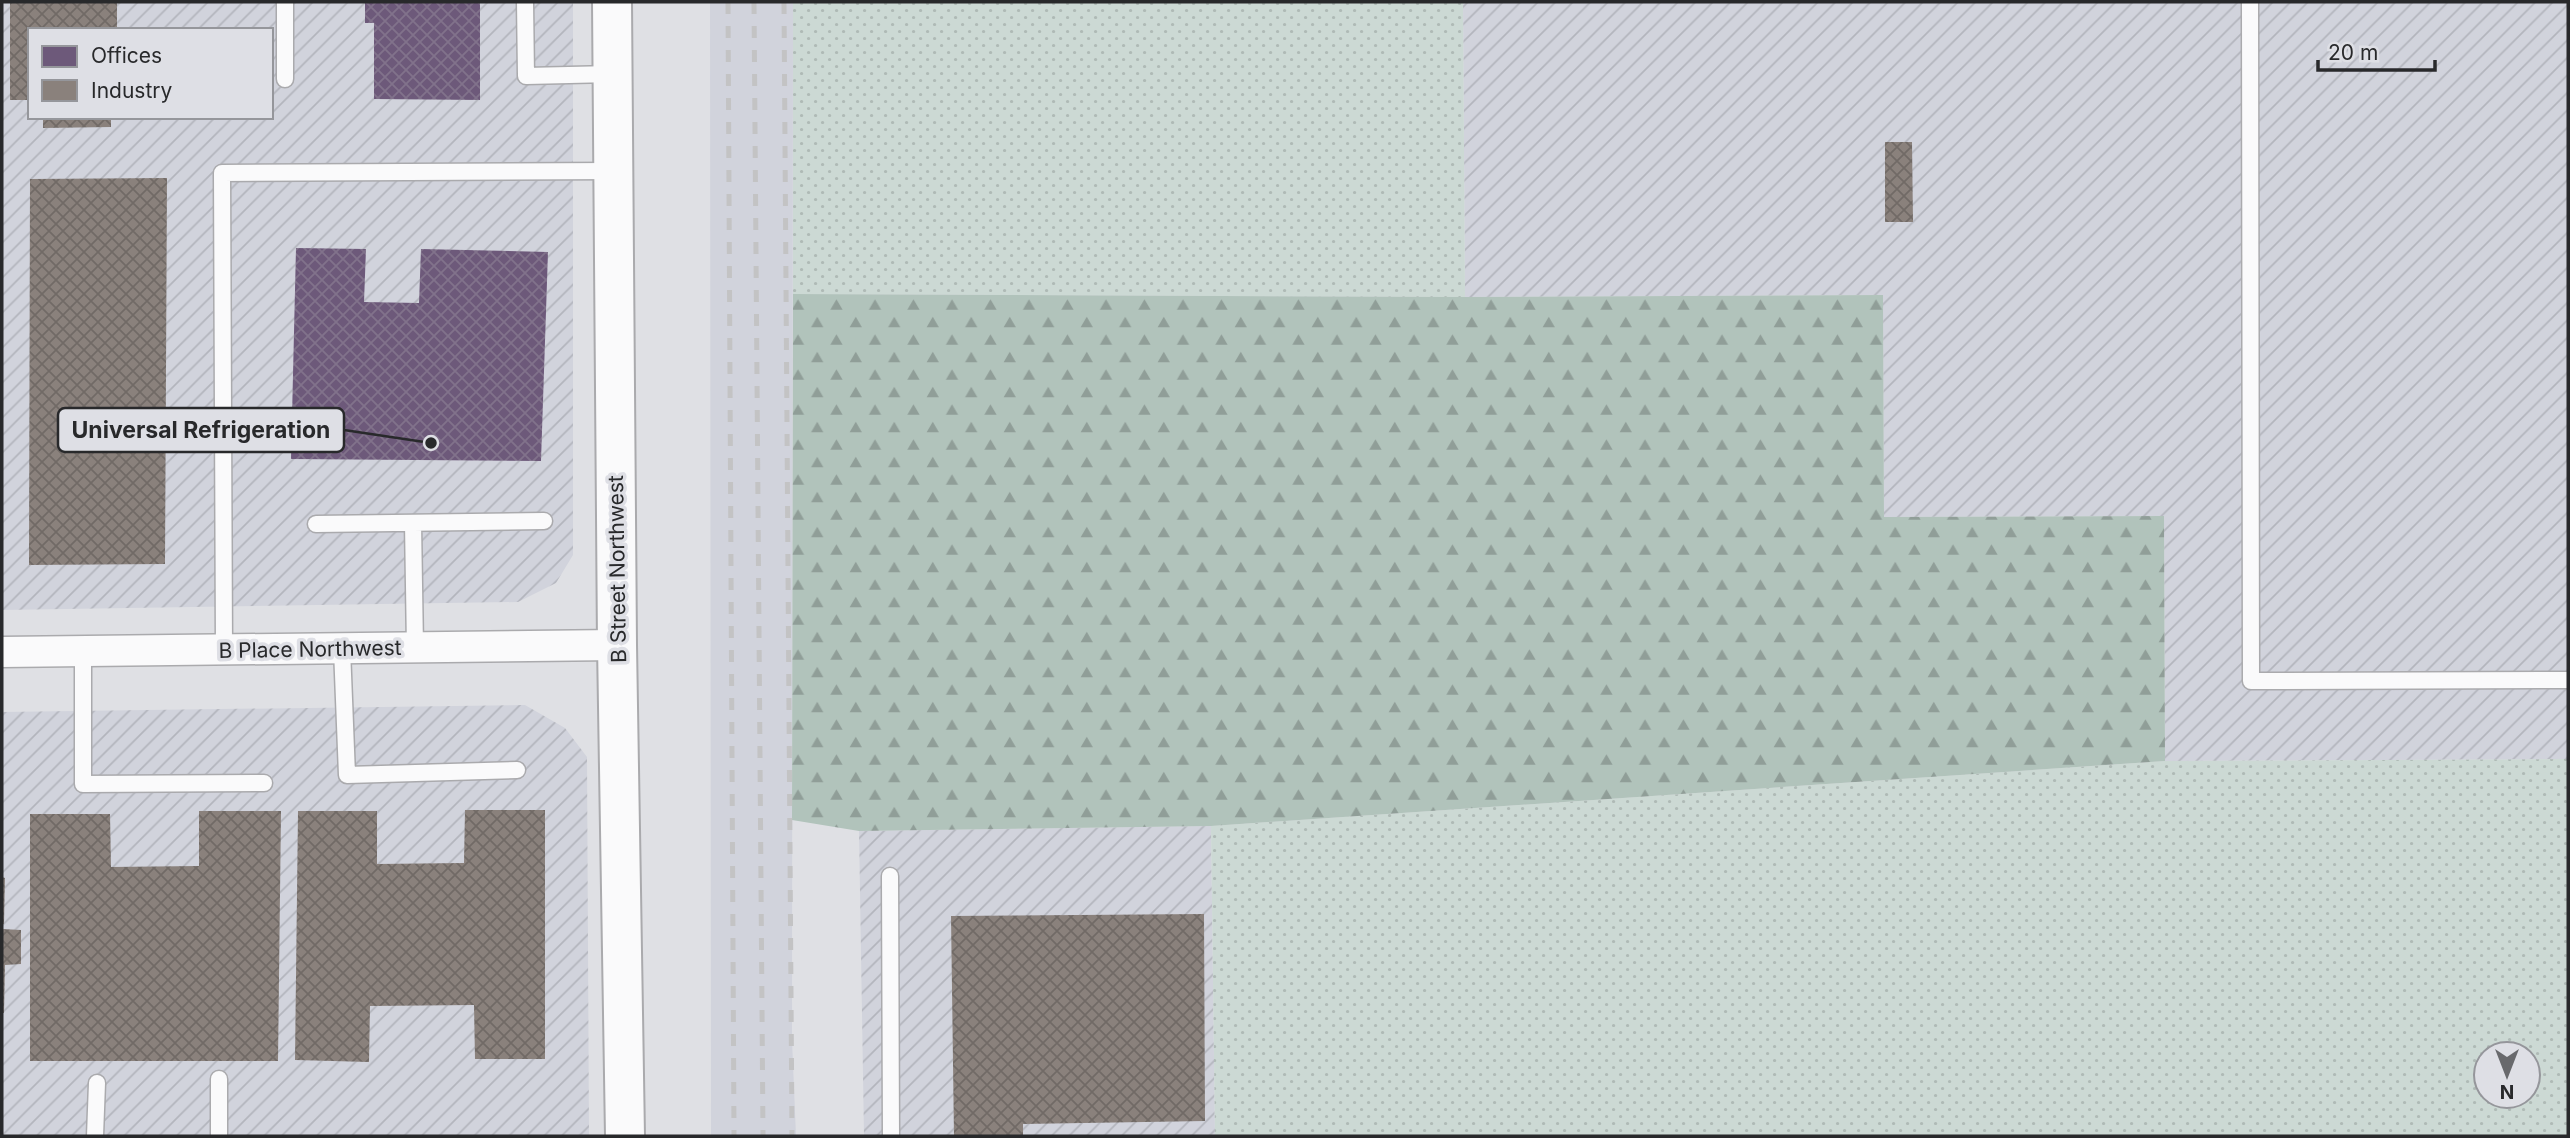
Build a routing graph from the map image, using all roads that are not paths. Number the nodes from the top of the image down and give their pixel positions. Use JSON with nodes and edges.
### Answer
{"nodes":[{"id":1,"x":285,"y":2,"type":"edge"},
{"id":2,"x":525,"y":2,"type":"edge"},
{"id":3,"x":612,"y":2,"type":"edge"},
{"id":4,"x":2250,"y":2,"type":"edge"},
{"id":5,"x":612,"y":74,"type":"junction"},
{"id":6,"x":285,"y":79,"type":"dead end"},
{"id":7,"x":613,"y":172,"type":"junction"},
{"id":8,"x":544,"y":521,"type":"dead end"},
{"id":9,"x":413,"y":523,"type":"junction"},
{"id":10,"x":316,"y":524,"type":"dead end"},
{"id":11,"x":617,"y":645,"type":"junction"},
{"id":12,"x":415,"y":648,"type":"junction"},
{"id":13,"x":342,"y":649,"type":"junction"},
{"id":14,"x":224,"y":650,"type":"junction"},
{"id":15,"x":2,"y":652,"type":"edge"},
{"id":16,"x":83,"y":652,"type":"junction"},
{"id":17,"x":2568,"y":680,"type":"edge"},
{"id":18,"x":517,"y":770,"type":"dead end"},
{"id":19,"x":264,"y":783,"type":"dead end"},
{"id":20,"x":890,"y":876,"type":"dead end"},
{"id":21,"x":219,"y":1079,"type":"dead end"},
{"id":22,"x":97,"y":1083,"type":"dead end"},
{"id":23,"x":95,"y":1136,"type":"edge"},
{"id":24,"x":219,"y":1136,"type":"edge"},
{"id":25,"x":625,"y":1136,"type":"edge"},
{"id":26,"x":891,"y":1136,"type":"edge"}],
"edges":[{"from":1,"to":6,"type":"lane"},
{"from":2,"to":5,"type":"lane"},
{"from":3,"to":5,"type":"street","name":"B Street Northwest"},
{"from":4,"to":17,"type":"lane"},
{"from":5,"to":7,"type":"street","name":"B Street Northwest"},
{"from":7,"to":11,"type":"street","name":"B Street Northwest"},
{"from":7,"to":14,"type":"lane"},
{"from":8,"to":9,"type":"lane"},
{"from":9,"to":10,"type":"lane"},
{"from":9,"to":12,"type":"lane"},
{"from":11,"to":12,"type":"street","name":"B Place Northwest"},
{"from":11,"to":25,"type":"street","name":"B Street Northwest"},
{"from":12,"to":13,"type":"street","name":"B Place Northwest"},
{"from":13,"to":14,"type":"street","name":"B Place Northwest"},
{"from":13,"to":18,"type":"lane"},
{"from":14,"to":16,"type":"street","name":"B Place Northwest"},
{"from":15,"to":16,"type":"street","name":"B Place Northwest"},
{"from":16,"to":19,"type":"lane"},
{"from":20,"to":26,"type":"lane"},
{"from":21,"to":24,"type":"lane"},
{"from":22,"to":23,"type":"lane"}]}
